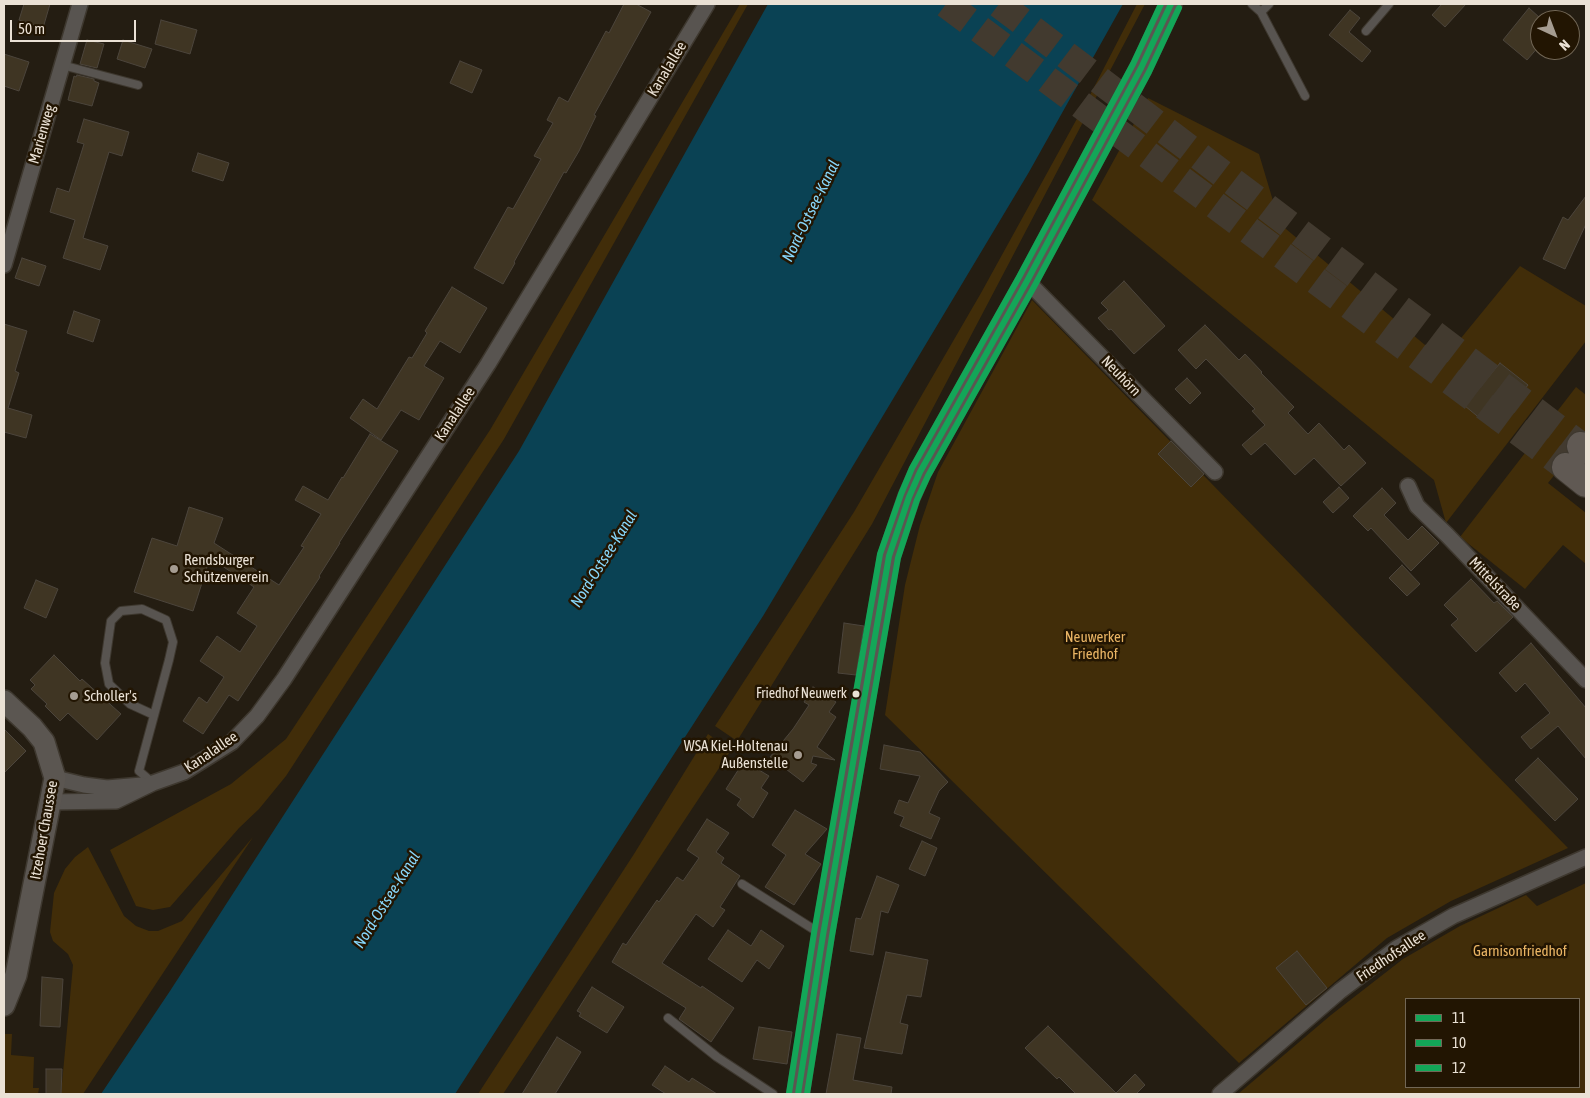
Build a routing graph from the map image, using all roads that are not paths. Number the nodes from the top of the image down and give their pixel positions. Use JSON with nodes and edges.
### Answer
{"nodes":[{"id":1,"x":80,"y":4,"type":"edge"},
{"id":2,"x":1171,"y":4,"type":"edge"},
{"id":3,"x":1252,"y":4,"type":"edge"},
{"id":4,"x":1269,"y":4,"type":"edge"},
{"id":5,"x":1389,"y":4,"type":"edge"},
{"id":6,"x":702,"y":5,"type":"edge"},
{"id":7,"x":1261,"y":12,"type":"junction"},
{"id":8,"x":1366,"y":31,"type":"dead end"},
{"id":9,"x":62,"y":65,"type":"junction"},
{"id":10,"x":138,"y":85,"type":"dead end"},
{"id":11,"x":1305,"y":96,"type":"dead end"},
{"id":12,"x":4,"y":265,"type":"edge"},
{"id":13,"x":1027,"y":281,"type":"junction"},
{"id":14,"x":1215,"y":472,"type":"dead end"},
{"id":15,"x":1408,"y":486,"type":"dead end"},
{"id":16,"x":1586,"y":680,"type":"edge"},
{"id":17,"x":4,"y":701,"type":"edge"},
{"id":18,"x":154,"y":715,"type":"junction"},
{"id":19,"x":55,"y":778,"type":"junction"},
{"id":20,"x":153,"y":784,"type":"junction"},
{"id":21,"x":51,"y":802,"type":"junction"},
{"id":22,"x":1586,"y":857,"type":"edge"},
{"id":23,"x":742,"y":884,"type":"dead end"},
{"id":24,"x":823,"y":935,"type":"junction"},
{"id":25,"x":10,"y":971,"type":"edge"},
{"id":26,"x":4,"y":1004,"type":"edge"},
{"id":27,"x":668,"y":1018,"type":"dead end"},
{"id":28,"x":773,"y":1094,"type":"edge"},
{"id":29,"x":798,"y":1094,"type":"edge"},
{"id":30,"x":1220,"y":1094,"type":"edge"}],
"edges":[{"from":1,"to":9,"type":"street","name":"Marienweg"},
{"from":2,"to":13,"type":"street"},
{"from":3,"to":7,"type":"lane"},
{"from":4,"to":7,"type":"lane"},
{"from":5,"to":8,"type":"lane"},
{"from":6,"to":20,"type":"street","name":"Kanalallee"},
{"from":7,"to":11,"type":"lane"},
{"from":9,"to":10,"type":"lane"},
{"from":9,"to":12,"type":"street","name":"Marienweg"},
{"from":13,"to":14,"type":"street","name":"Neuhörn"},
{"from":13,"to":24,"type":"street"},
{"from":15,"to":16,"type":"street","name":"Mittelstraße"},
{"from":17,"to":19,"type":"street","name":"Itzehoer Chaussee"},
{"from":18,"to":18,"type":"lane"},
{"from":18,"to":20,"type":"lane"},
{"from":19,"to":20,"type":"street","name":"Kanalallee"},
{"from":19,"to":21,"type":"street","name":"Itzehoer Chaussee"},
{"from":20,"to":21,"type":"street","name":"Kanalallee"},
{"from":21,"to":25,"type":"street","name":"Itzehoer Chaussee"},
{"from":22,"to":30,"type":"street","name":"Friedhofsallee"},
{"from":23,"to":24,"type":"lane"},
{"from":24,"to":29,"type":"street"},
{"from":25,"to":26,"type":"street","name":"Itzehoer Chaussee"},
{"from":27,"to":28,"type":"lane"}]}
